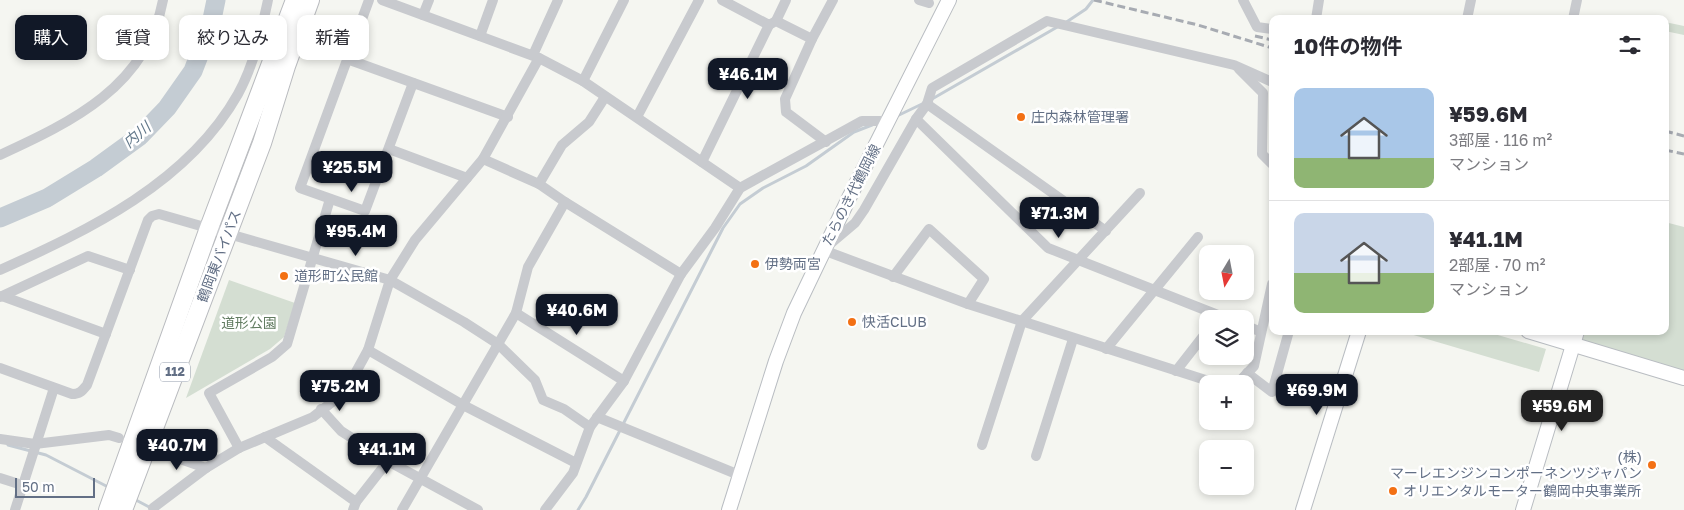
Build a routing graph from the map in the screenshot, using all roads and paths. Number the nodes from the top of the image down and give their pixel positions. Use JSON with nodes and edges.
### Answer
{"nodes":[{"id":1,"x":163,"y":0,"type":"edge"},
{"id":2,"x":268,"y":0,"type":"edge"},
{"id":3,"x":295,"y":0,"type":"edge"},
{"id":4,"x":310,"y":0,"type":"edge"},
{"id":5,"x":369,"y":0,"type":"edge"},
{"id":6,"x":382,"y":0,"type":"edge"},
{"id":7,"x":429,"y":0,"type":"edge"},
{"id":8,"x":493,"y":0,"type":"edge"},
{"id":9,"x":558,"y":0,"type":"edge"},
{"id":10,"x":624,"y":0,"type":"edge"},
{"id":11,"x":699,"y":0,"type":"edge"},
{"id":12,"x":722,"y":0,"type":"edge"},
{"id":13,"x":786,"y":0,"type":"edge"},
{"id":14,"x":832,"y":0,"type":"edge"},
{"id":15,"x":1243,"y":0,"type":"edge"},
{"id":16,"x":1319,"y":0,"type":"edge"},
{"id":17,"x":1471,"y":0,"type":"edge"},
{"id":18,"x":1577,"y":0,"type":"edge"},
{"id":19,"x":948,"y":2,"type":"edge"},
{"id":20,"x":364,"y":15,"type":"edge"},
{"id":21,"x":423,"y":15,"type":"junction"},
{"id":22,"x":1317,"y":15,"type":"edge"},
{"id":23,"x":1469,"y":15,"type":"edge"},
{"id":24,"x":1574,"y":15,"type":"edge"},
{"id":25,"x":772,"y":23,"type":"junction"},
{"id":26,"x":1269,"y":29,"type":"edge"},
{"id":27,"x":480,"y":36,"type":"junction"},
{"id":28,"x":812,"y":39,"type":"junction"},
{"id":29,"x":536,"y":57,"type":"junction"},
{"id":30,"x":348,"y":60,"type":"edge"},
{"id":31,"x":351,"y":60,"type":"edge"},
{"id":32,"x":1234,"y":65,"type":"junction"},
{"id":33,"x":583,"y":81,"type":"junction"},
{"id":34,"x":1269,"y":81,"type":"edge"},
{"id":35,"x":413,"y":83,"type":"junction"},
{"id":36,"x":605,"y":97,"type":"junction"},
{"id":37,"x":927,"y":104,"type":"junction"},
{"id":38,"x":508,"y":117,"type":"junction"},
{"id":39,"x":637,"y":117,"type":"junction"},
{"id":40,"x":916,"y":119,"type":"junction"},
{"id":41,"x":889,"y":122,"type":"junction"},
{"id":42,"x":826,"y":142,"type":"junction"},
{"id":43,"x":389,"y":149,"type":"junction"},
{"id":44,"x":0,"y":155,"type":"edge"},
{"id":45,"x":483,"y":159,"type":"junction"},
{"id":46,"x":1269,"y":161,"type":"edge"},
{"id":47,"x":702,"y":162,"type":"junction"},
{"id":48,"x":467,"y":178,"type":"junction"},
{"id":49,"x":539,"y":184,"type":"junction"},
{"id":50,"x":740,"y":188,"type":"junction"},
{"id":51,"x":1140,"y":194,"type":"dead end"},
{"id":52,"x":330,"y":199,"type":"junction"},
{"id":53,"x":565,"y":202,"type":"junction"},
{"id":54,"x":209,"y":228,"type":"junction"},
{"id":55,"x":1106,"y":231,"type":"junction"},
{"id":56,"x":227,"y":234,"type":"junction"},
{"id":57,"x":1198,"y":237,"type":"dead end"},
{"id":58,"x":823,"y":250,"type":"junction"},
{"id":59,"x":314,"y":257,"type":"junction"},
{"id":60,"x":1078,"y":260,"type":"junction"},
{"id":61,"x":0,"y":270,"type":"edge"},
{"id":62,"x":130,"y":270,"type":"junction"},
{"id":63,"x":681,"y":274,"type":"junction"},
{"id":64,"x":893,"y":277,"type":"junction"},
{"id":65,"x":390,"y":280,"type":"junction"},
{"id":66,"x":1154,"y":290,"type":"junction"},
{"id":67,"x":1,"y":296,"type":"edge"},
{"id":68,"x":1269,"y":297,"type":"edge"},
{"id":69,"x":968,"y":304,"type":"junction"},
{"id":70,"x":1202,"y":310,"type":"edge"},
{"id":71,"x":516,"y":313,"type":"junction"},
{"id":72,"x":1022,"y":321,"type":"junction"},
{"id":73,"x":1254,"y":329,"type":"edge"},
{"id":74,"x":1261,"y":332,"type":"junction"},
{"id":75,"x":106,"y":334,"type":"junction"},
{"id":76,"x":1288,"y":335,"type":"edge"},
{"id":77,"x":1358,"y":335,"type":"edge"},
{"id":78,"x":1553,"y":335,"type":"edge"},
{"id":79,"x":1572,"y":338,"type":"edge"},
{"id":80,"x":1073,"y":339,"type":"junction"},
{"id":81,"x":1199,"y":342,"type":"edge"},
{"id":82,"x":498,"y":344,"type":"junction"},
{"id":83,"x":1106,"y":349,"type":"junction"},
{"id":84,"x":368,"y":350,"type":"junction"},
{"id":85,"x":0,"y":368,"type":"edge"},
{"id":86,"x":1176,"y":371,"type":"junction"},
{"id":87,"x":1247,"y":373,"type":"joint"},
{"id":88,"x":1199,"y":378,"type":"edge"},
{"id":89,"x":1684,"y":378,"type":"edge"},
{"id":90,"x":624,"y":381,"type":"junction"},
{"id":91,"x":54,"y":388,"type":"junction"},
{"id":92,"x":463,"y":406,"type":"junction"},
{"id":93,"x":321,"y":410,"type":"junction"},
{"id":94,"x":597,"y":417,"type":"junction"},
{"id":95,"x":590,"y":427,"type":"junction"},
{"id":96,"x":265,"y":437,"type":"junction"},
{"id":97,"x":119,"y":438,"type":"dead end"},
{"id":98,"x":0,"y":439,"type":"edge"},
{"id":99,"x":35,"y":444,"type":"junction"},
{"id":100,"x":982,"y":445,"type":"dead end"},
{"id":101,"x":239,"y":448,"type":"junction"},
{"id":102,"x":157,"y":451,"type":"dead end"},
{"id":103,"x":1036,"y":456,"type":"dead end"},
{"id":104,"x":388,"y":461,"type":"junction"},
{"id":105,"x":576,"y":464,"type":"junction"},
{"id":106,"x":206,"y":468,"type":"junction"},
{"id":107,"x":739,"y":475,"type":"junction"},
{"id":108,"x":0,"y":478,"type":"edge"},
{"id":109,"x":421,"y":479,"type":"junction"},
{"id":110,"x":22,"y":485,"type":"junction"},
{"id":111,"x":354,"y":506,"type":"edge"},
{"id":112,"x":14,"y":510,"type":"edge"},
{"id":113,"x":108,"y":510,"type":"edge"},
{"id":114,"x":123,"y":510,"type":"edge"},
{"id":115,"x":154,"y":510,"type":"edge"},
{"id":116,"x":402,"y":510,"type":"edge"},
{"id":117,"x":478,"y":510,"type":"edge"},
{"id":118,"x":545,"y":510,"type":"edge"},
{"id":119,"x":729,"y":510,"type":"edge"},
{"id":120,"x":1304,"y":510,"type":"edge"},
{"id":121,"x":1523,"y":510,"type":"edge"}],
"edges":[{"from":1,"to":44,"type":"street"},
{"from":2,"to":61,"type":"street"},
{"from":3,"to":54,"type":"highway","name":"鶴岡東バイパス","number":"112"},
{"from":4,"to":56,"type":"highway","name":"鶴岡東バイパス","number":"112"},
{"from":5,"to":20,"type":"street"},
{"from":6,"to":21,"type":"street"},
{"from":7,"to":21,"type":"street"},
{"from":8,"to":27,"type":"street"},
{"from":9,"to":29,"type":"street"},
{"from":10,"to":33,"type":"street"},
{"from":11,"to":39,"type":"street"},
{"from":12,"to":25,"type":"street"},
{"from":13,"to":25,"type":"street"},
{"from":14,"to":28,"type":"street"},
{"from":15,"to":26,"type":"street"},
{"from":16,"to":22,"type":"street"},
{"from":17,"to":23,"type":"street"},
{"from":18,"to":24,"type":"street"},
{"from":19,"to":41,"type":"main road","name":"たらのき代鶴岡線"},
{"from":21,"to":27,"type":"street"},
{"from":25,"to":28,"type":"street"},
{"from":25,"to":47,"type":"street"},
{"from":27,"to":29,"type":"street"},
{"from":28,"to":42,"type":"street"},
{"from":29,"to":33,"type":"street"},
{"from":29,"to":38,"type":"street"},
{"from":30,"to":52,"type":"street"},
{"from":31,"to":35,"type":"street"},
{"from":32,"to":34,"type":"street"},
{"from":32,"to":37,"type":"street"},
{"from":32,"to":46,"type":"street"},
{"from":33,"to":36,"type":"street"},
{"from":35,"to":38,"type":"street"},
{"from":35,"to":43,"type":"street"},
{"from":36,"to":39,"type":"street"},
{"from":36,"to":49,"type":"street"},
{"from":37,"to":40,"type":"street"},
{"from":37,"to":55,"type":"street"},
{"from":38,"to":45,"type":"street"},
{"from":39,"to":47,"type":"street"},
{"from":40,"to":58,"type":"street"},
{"from":40,"to":60,"type":"street"},
{"from":41,"to":42,"type":"street"},
{"from":41,"to":58,"type":"main road","name":"たらのき代鶴岡線"},
{"from":42,"to":50,"type":"street"},
{"from":43,"to":48,"type":"street"},
{"from":43,"to":52,"type":"street"},
{"from":45,"to":48,"type":"street"},
{"from":45,"to":49,"type":"street"},
{"from":47,"to":50,"type":"street"},
{"from":48,"to":65,"type":"street"},
{"from":49,"to":53,"type":"street"},
{"from":50,"to":63,"type":"street"},
{"from":51,"to":55,"type":"street"},
{"from":52,"to":59,"type":"street"},
{"from":53,"to":63,"type":"street"},
{"from":53,"to":71,"type":"street"},
{"from":54,"to":56,"type":"street"},
{"from":54,"to":62,"type":"street"},
{"from":54,"to":113,"type":"highway","name":"鶴岡東バイパス","number":"112"},
{"from":55,"to":60,"type":"street"},
{"from":56,"to":59,"type":"street"},
{"from":56,"to":114,"type":"highway","name":"鶴岡東バイパス","number":"112"},
{"from":57,"to":66,"type":"street"},
{"from":58,"to":64,"type":"street"},
{"from":58,"to":107,"type":"main road","name":"たらのき代鶴岡線"},
{"from":59,"to":65,"type":"street"},
{"from":59,"to":101,"type":"street"},
{"from":60,"to":66,"type":"street"},
{"from":60,"to":72,"type":"street"},
{"from":62,"to":67,"type":"street"},
{"from":62,"to":75,"type":"street"},
{"from":63,"to":90,"type":"street"},
{"from":64,"to":69,"type":"street"},
{"from":64,"to":69,"type":"street"},
{"from":65,"to":82,"type":"street"},
{"from":65,"to":84,"type":"street"},
{"from":66,"to":70,"type":"street"},
{"from":66,"to":83,"type":"street"},
{"from":67,"to":75,"type":"street"},
{"from":68,"to":74,"type":"street"},
{"from":69,"to":72,"type":"street"},
{"from":71,"to":82,"type":"street"},
{"from":71,"to":90,"type":"street"},
{"from":72,"to":80,"type":"street"},
{"from":72,"to":100,"type":"street"},
{"from":73,"to":74,"type":"street"},
{"from":74,"to":87,"type":"street"},
{"from":75,"to":91,"type":"street"},
{"from":76,"to":87,"type":"street"},
{"from":77,"to":120,"type":"main road"},
{"from":78,"to":79,"type":"main road"},
{"from":79,"to":89,"type":"main road"},
{"from":79,"to":121,"type":"main road"},
{"from":80,"to":83,"type":"street"},
{"from":80,"to":103,"type":"street"},
{"from":81,"to":86,"type":"street"},
{"from":82,"to":92,"type":"street"},
{"from":82,"to":95,"type":"street"},
{"from":83,"to":86,"type":"street"},
{"from":84,"to":92,"type":"street"},
{"from":84,"to":93,"type":"street"},
{"from":85,"to":91,"type":"street"},
{"from":86,"to":88,"type":"street"},
{"from":90,"to":94,"type":"street"},
{"from":91,"to":99,"type":"street"},
{"from":92,"to":105,"type":"street"},
{"from":92,"to":109,"type":"street"},
{"from":93,"to":96,"type":"street"},
{"from":93,"to":104,"type":"street"},
{"from":94,"to":95,"type":"street"},
{"from":94,"to":107,"type":"street"},
{"from":95,"to":105,"type":"street"},
{"from":96,"to":101,"type":"street"},
{"from":96,"to":111,"type":"street"},
{"from":97,"to":99,"type":"street"},
{"from":98,"to":99,"type":"street"},
{"from":99,"to":110,"type":"street"},
{"from":101,"to":106,"type":"street"},
{"from":102,"to":106,"type":"street"},
{"from":104,"to":109,"type":"street"},
{"from":104,"to":111,"type":"street"},
{"from":105,"to":118,"type":"street"},
{"from":106,"to":115,"type":"street"},
{"from":107,"to":119,"type":"main road","name":"たらのき代鶴岡線"},
{"from":108,"to":110,"type":"street"},
{"from":109,"to":116,"type":"street"},
{"from":109,"to":117,"type":"street"},
{"from":110,"to":112,"type":"street"}]}
